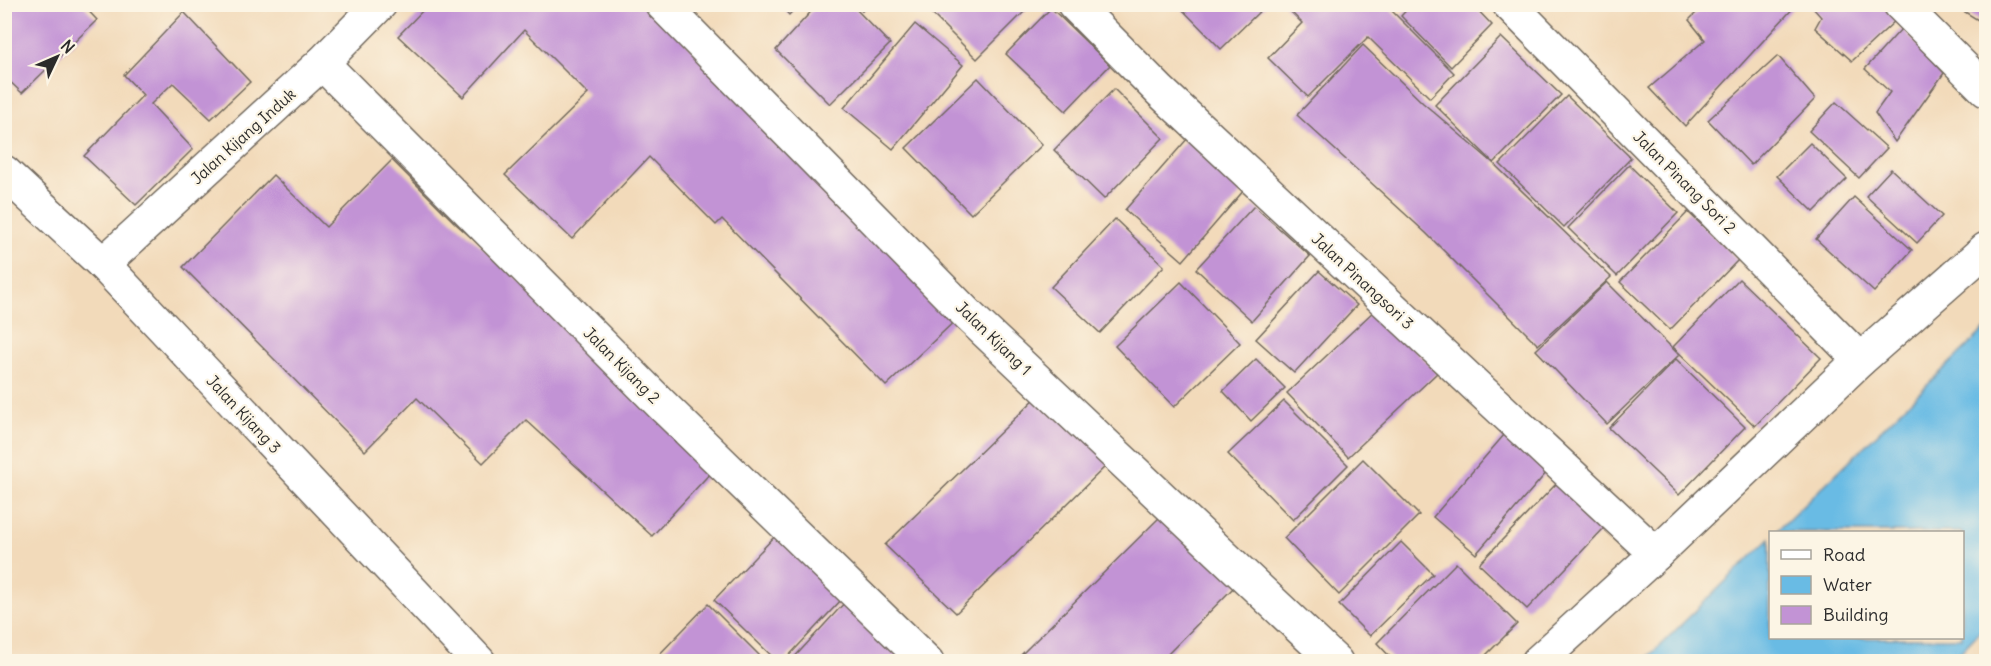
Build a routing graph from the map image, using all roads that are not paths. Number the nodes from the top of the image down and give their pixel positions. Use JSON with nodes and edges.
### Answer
{"nodes":[{"id":1,"x":380,"y":4,"type":"edge"},
{"id":2,"x":662,"y":4,"type":"edge"},
{"id":3,"x":1074,"y":4,"type":"edge"},
{"id":4,"x":1509,"y":4,"type":"edge"},
{"id":5,"x":1900,"y":4,"type":"edge"},
{"id":6,"x":322,"y":63,"type":"junction"},
{"id":7,"x":1986,"y":90,"type":"edge"},
{"id":8,"x":4,"y":172,"type":"edge"},
{"id":9,"x":1986,"y":249,"type":"edge"},
{"id":10,"x":103,"y":264,"type":"junction"},
{"id":11,"x":1860,"y":360,"type":"junction"},
{"id":12,"x":1656,"y":554,"type":"junction"},
{"id":13,"x":479,"y":662,"type":"edge"},
{"id":14,"x":927,"y":662,"type":"edge"},
{"id":15,"x":1336,"y":662,"type":"edge"},
{"id":16,"x":1538,"y":662,"type":"edge"}],
"edges":[{"from":1,"to":6,"type":"street","name":"Jalan Kijang Induk"},
{"from":2,"to":15,"type":"street","name":"Jalan Kijang 1"},
{"from":3,"to":12,"type":"street","name":"Jalan Pinangsori 3"},
{"from":4,"to":11,"type":"street","name":"Jalan Pinang Sori 2"},
{"from":5,"to":7,"type":"street"},
{"from":6,"to":10,"type":"street","name":"Jalan Kijang Induk"},
{"from":6,"to":14,"type":"street","name":"Jalan Kijang 2"},
{"from":8,"to":10,"type":"street","name":"Jalan Kijang 3"},
{"from":9,"to":11,"type":"street"},
{"from":10,"to":13,"type":"street","name":"Jalan Kijang 3"},
{"from":11,"to":12,"type":"street"},
{"from":12,"to":16,"type":"street"}]}
